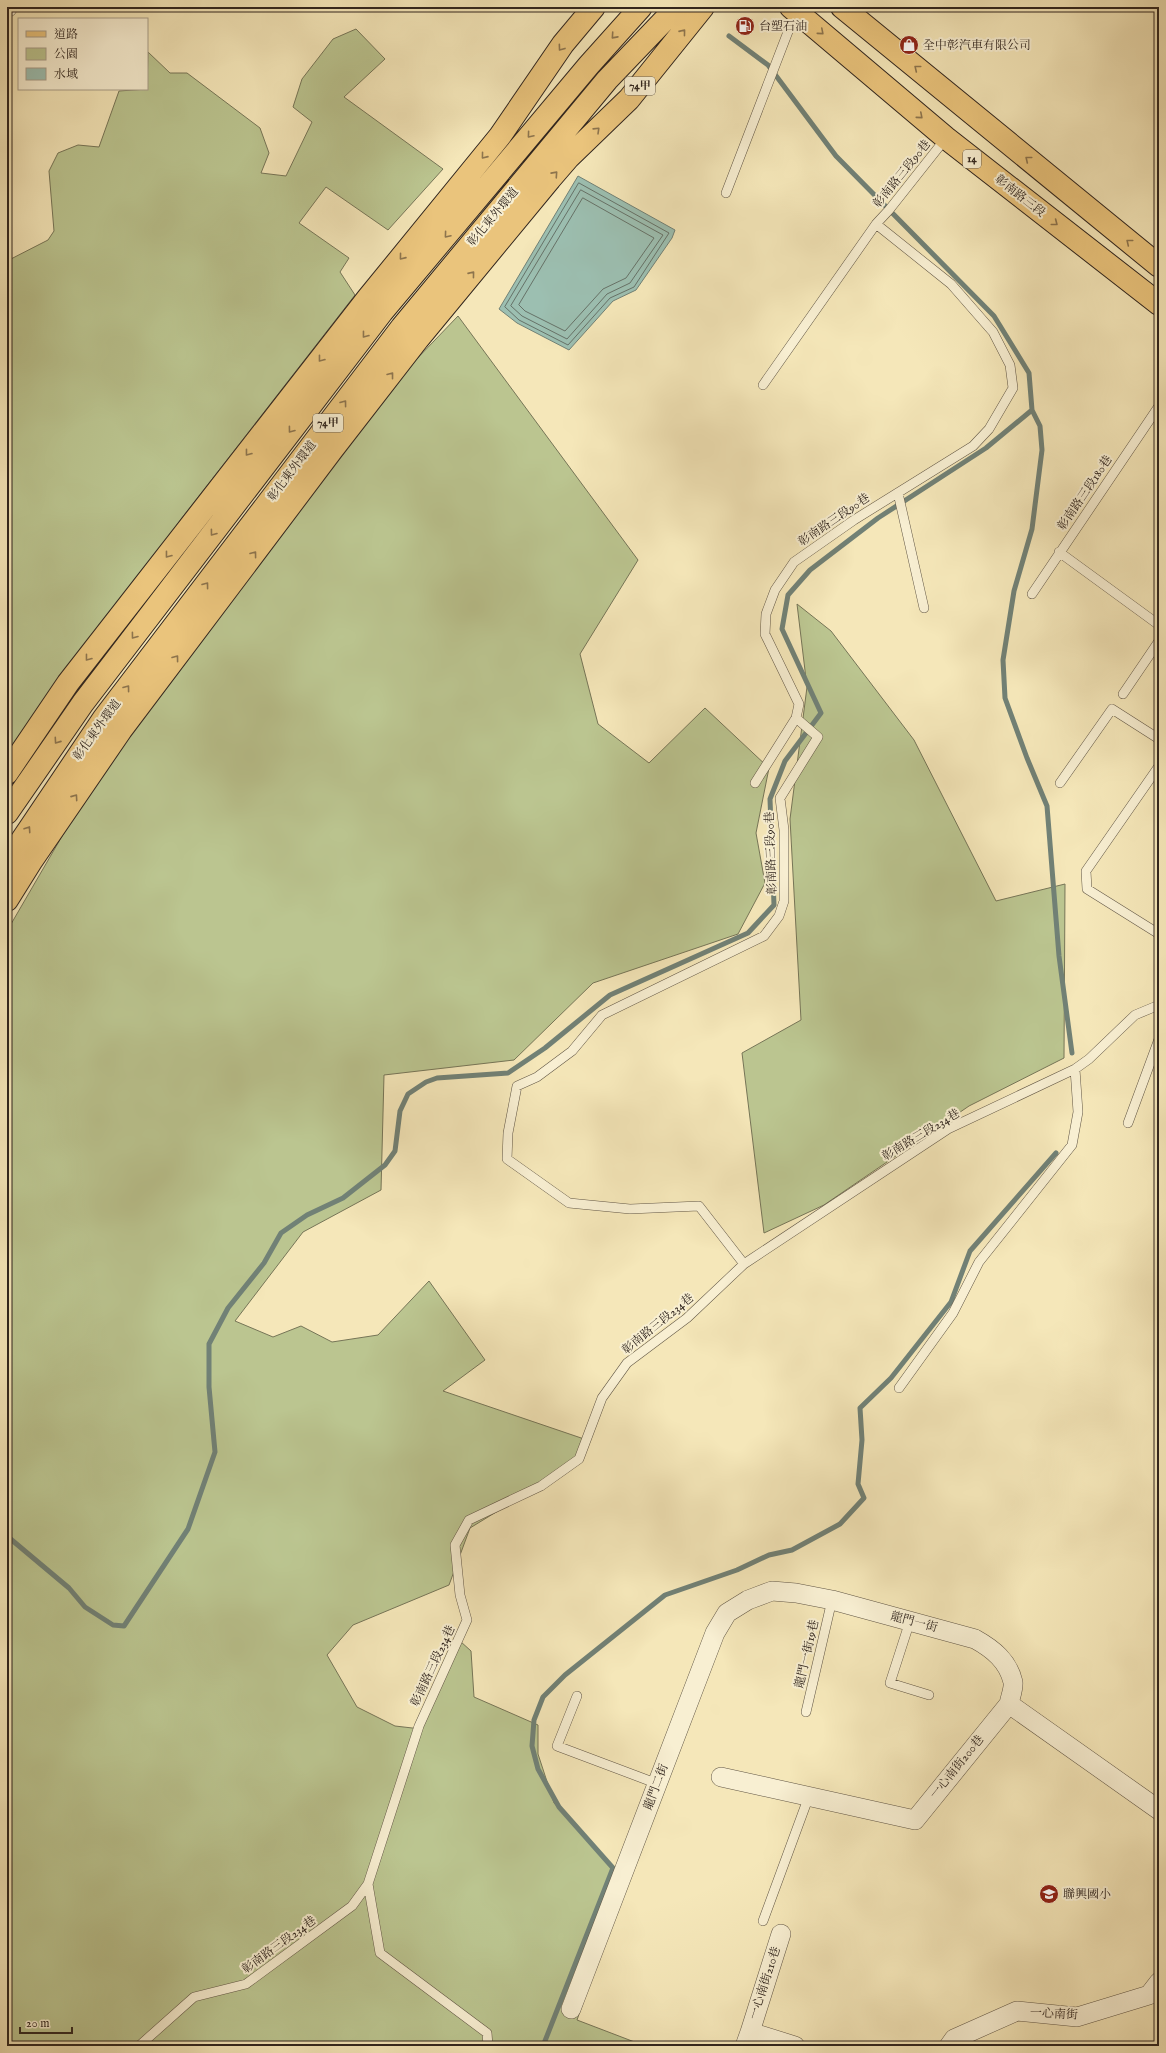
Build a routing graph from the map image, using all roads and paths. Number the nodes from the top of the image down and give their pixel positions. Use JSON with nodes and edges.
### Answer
{"nodes":[{"id":1,"x":594,"y":7,"type":"edge"},
{"id":2,"x":641,"y":7,"type":"edge"},
{"id":3,"x":677,"y":7,"type":"edge"},
{"id":4,"x":703,"y":7,"type":"edge"},
{"id":5,"x":842,"y":7,"type":"edge"},
{"id":6,"x":794,"y":9,"type":"edge"},
{"id":7,"x":946,"y":138,"type":"junction"},
{"id":8,"x":726,"y":193,"type":"dead end"},
{"id":9,"x":876,"y":224,"type":"junction"},
{"id":10,"x":1159,"y":266,"type":"edge"},
{"id":11,"x":1159,"y":304,"type":"edge"},
{"id":12,"x":763,"y":385,"type":"dead end"},
{"id":13,"x":1159,"y":406,"type":"edge"},
{"id":14,"x":898,"y":493,"type":"junction"},
{"id":15,"x":1059,"y":552,"type":"junction"},
{"id":16,"x":1032,"y":594,"type":"dead end"},
{"id":17,"x":924,"y":608,"type":"dead end"},
{"id":18,"x":1159,"y":624,"type":"edge"},
{"id":19,"x":1159,"y":641,"type":"edge"},
{"id":20,"x":1123,"y":694,"type":"dead end"},
{"id":21,"x":796,"y":718,"type":"junction"},
{"id":22,"x":1159,"y":739,"type":"edge"},
{"id":23,"x":1159,"y":766,"type":"edge"},
{"id":24,"x":7,"y":773,"type":"edge"},
{"id":25,"x":755,"y":783,"type":"dead end"},
{"id":26,"x":1060,"y":783,"type":"dead end"},
{"id":27,"x":7,"y":813,"type":"edge"},
{"id":28,"x":7,"y":862,"type":"edge"},
{"id":29,"x":7,"y":900,"type":"edge"},
{"id":30,"x":1159,"y":934,"type":"edge"},
{"id":31,"x":1159,"y":1005,"type":"edge"},
{"id":32,"x":1159,"y":1039,"type":"edge"},
{"id":33,"x":1075,"y":1069,"type":"junction"},
{"id":34,"x":1128,"y":1123,"type":"dead end"},
{"id":35,"x":744,"y":1264,"type":"junction"},
{"id":36,"x":899,"y":1388,"type":"dead end"},
{"id":37,"x":772,"y":1591,"type":"joint"},
{"id":38,"x":832,"y":1600,"type":"junction"},
{"id":39,"x":910,"y":1621,"type":"junction"},
{"id":40,"x":929,"y":1695,"type":"dead end"},
{"id":41,"x":577,"y":1696,"type":"dead end"},
{"id":42,"x":1009,"y":1704,"type":"junction"},
{"id":43,"x":806,"y":1712,"type":"dead end"},
{"id":44,"x":721,"y":1777,"type":"dead end"},
{"id":45,"x":658,"y":1784,"type":"junction"},
{"id":46,"x":808,"y":1796,"type":"junction"},
{"id":47,"x":1159,"y":1810,"type":"edge"},
{"id":48,"x":368,"y":1884,"type":"junction"},
{"id":49,"x":763,"y":1921,"type":"dead end"},
{"id":50,"x":780,"y":1934,"type":"dead end"},
{"id":51,"x":1159,"y":1982,"type":"edge"},
{"id":52,"x":571,"y":2010,"type":"dead end"},
{"id":53,"x":747,"y":2039,"type":"edge"},
{"id":54,"x":139,"y":2046,"type":"edge"},
{"id":55,"x":488,"y":2046,"type":"edge"},
{"id":56,"x":795,"y":2046,"type":"edge"},
{"id":57,"x":949,"y":2046,"type":"edge"}],
"edges":[{"from":1,"to":24,"type":"main road","one_way":true},
{"from":2,"to":27,"type":"main road","name":"彰化東外環道","number":"74甲","one_way":true},
{"from":28,"to":3,"type":"main road","name":"彰化東外環道","number":"74甲","one_way":true},
{"from":29,"to":4,"type":"main road","number":"74甲","one_way":true},
{"from":10,"to":5,"type":"main road","one_way":true},
{"from":6,"to":7,"type":"main road","name":"彰南路三段","number":"14","one_way":true},
{"from":6,"to":8,"type":"lane"},
{"from":7,"to":9,"type":"lane","name":"彰南路三段90巷"},
{"from":7,"to":11,"type":"main road","name":"彰南路三段","number":"14","one_way":true},
{"from":9,"to":12,"type":"lane","name":"彰南路三段90巷"},
{"from":9,"to":14,"type":"lane","name":"彰南路三段90巷"},
{"from":13,"to":15,"type":"lane","name":"彰南路三段180巷"},
{"from":14,"to":17,"type":"lane"},
{"from":14,"to":21,"type":"lane","name":"彰南路三段90巷"},
{"from":15,"to":16,"type":"lane","name":"彰南路三段180巷"},
{"from":15,"to":18,"type":"lane"},
{"from":19,"to":20,"type":"lane"},
{"from":21,"to":25,"type":"lane"},
{"from":21,"to":35,"type":"lane","name":"彰南路三段90巷"},
{"from":22,"to":26,"type":"lane"},
{"from":23,"to":30,"type":"lane"},
{"from":31,"to":33,"type":"lane","name":"彰南路三段234巷"},
{"from":32,"to":34,"type":"lane"},
{"from":33,"to":35,"type":"lane","name":"彰南路三段234巷"},
{"from":33,"to":36,"type":"lane"},
{"from":35,"to":48,"type":"lane","name":"彰南路三段234巷"},
{"from":37,"to":38,"type":"street","name":"龍門一街"},
{"from":37,"to":45,"type":"street","name":"龍門二街"},
{"from":38,"to":39,"type":"street","name":"龍門一街"},
{"from":38,"to":43,"type":"lane","name":"龍門一街19巷"},
{"from":39,"to":40,"type":"lane"},
{"from":39,"to":42,"type":"street","name":"龍門一街"},
{"from":41,"to":45,"type":"lane"},
{"from":42,"to":46,"type":"street","name":"一心南街200巷"},
{"from":42,"to":47,"type":"street"},
{"from":44,"to":46,"type":"street","name":"一心南街200巷"},
{"from":45,"to":52,"type":"street","name":"龍門二街"},
{"from":46,"to":49,"type":"lane"},
{"from":48,"to":54,"type":"lane","name":"彰南路三段234巷"},
{"from":48,"to":55,"type":"lane"},
{"from":50,"to":53,"type":"street","name":"一心南街210巷"},
{"from":51,"to":57,"type":"street","name":"一心南街"},
{"from":53,"to":56,"type":"street","name":"一心南街210巷"}]}
